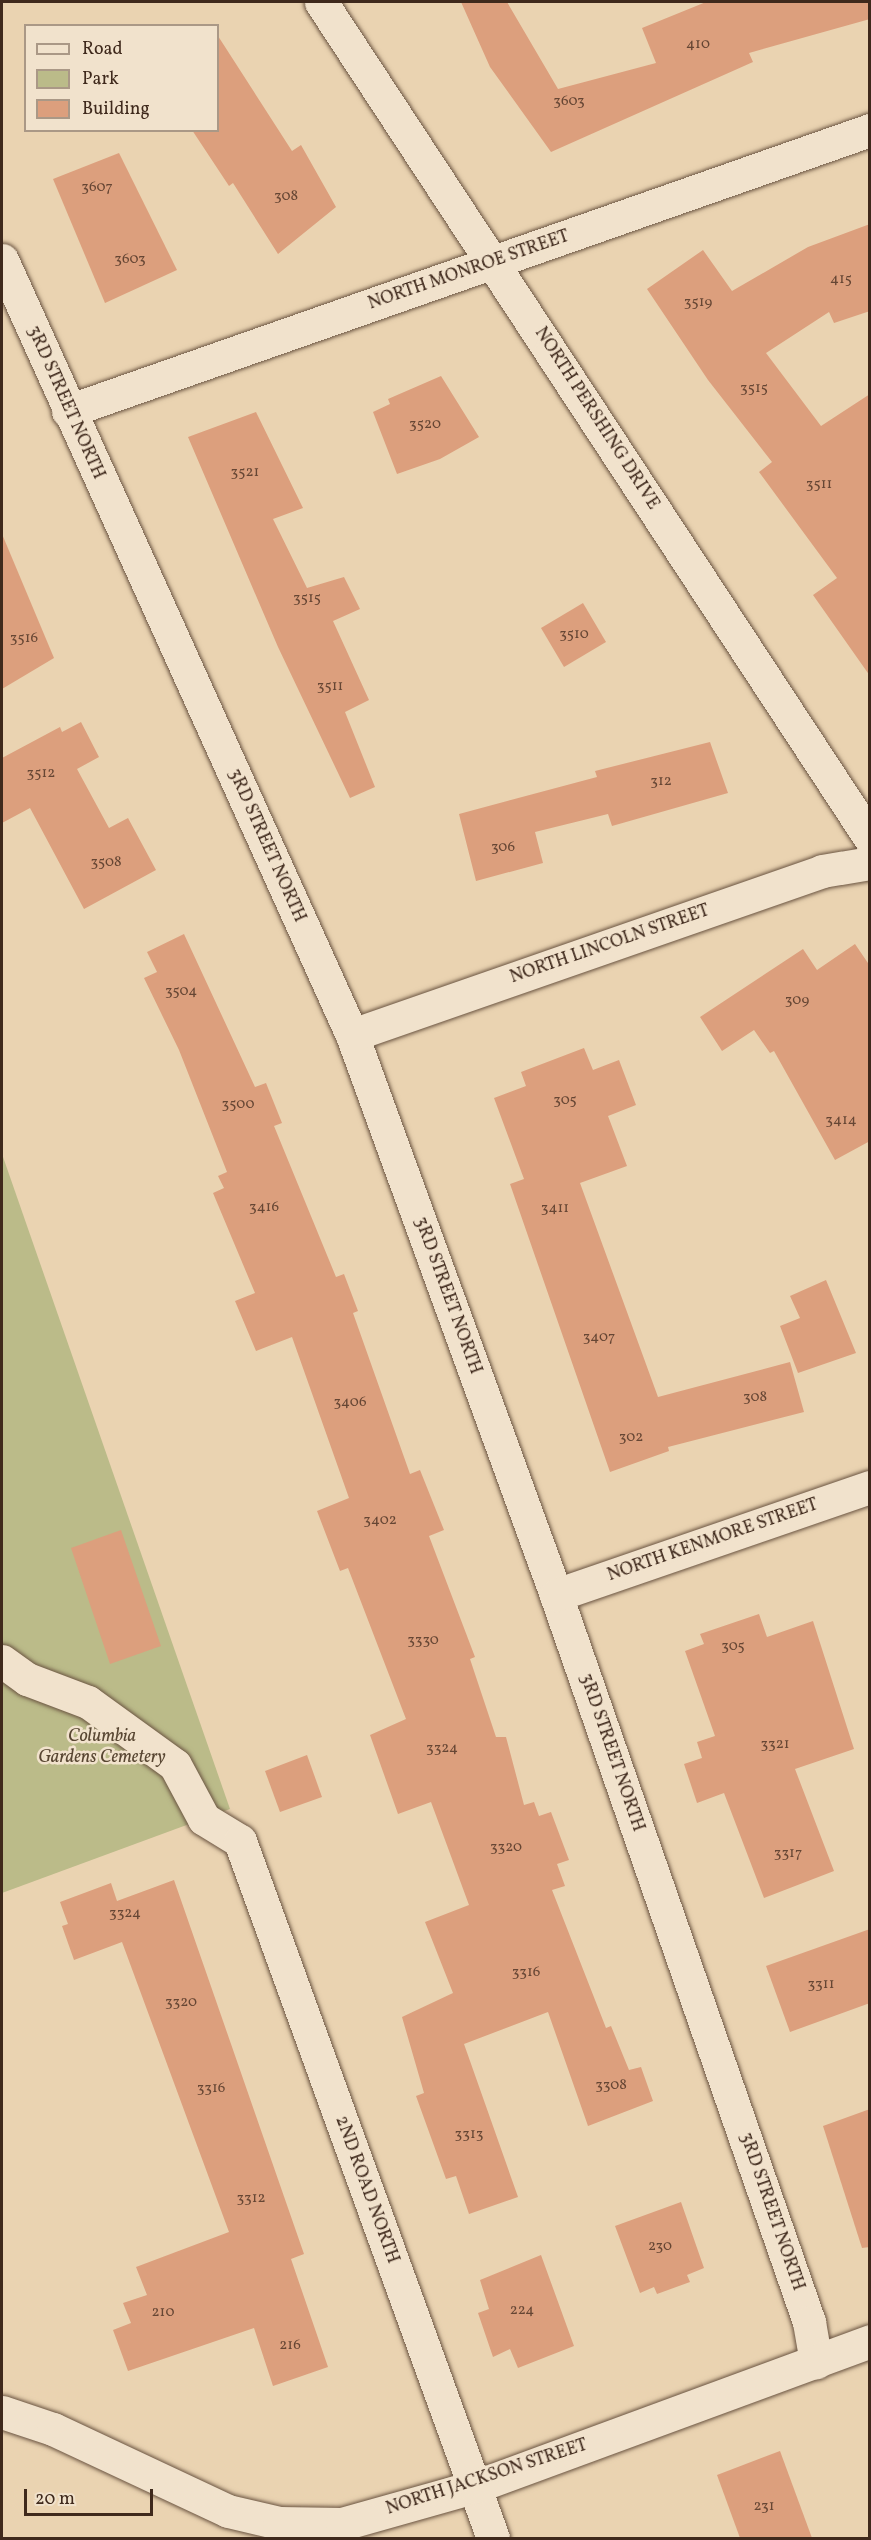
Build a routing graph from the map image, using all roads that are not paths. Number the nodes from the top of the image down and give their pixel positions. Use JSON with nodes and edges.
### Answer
{"nodes":[{"id":1,"x":321,"y":2,"type":"edge"},
{"id":2,"x":870,"y":130,"type":"edge"},
{"id":3,"x":2,"y":260,"type":"edge"},
{"id":4,"x":494,"y":263,"type":"junction"},
{"id":5,"x":68,"y":411,"type":"junction"},
{"id":6,"x":870,"y":838,"type":"edge"},
{"id":7,"x":870,"y":863,"type":"edge"},
{"id":8,"x":352,"y":1035,"type":"junction"},
{"id":9,"x":870,"y":1487,"type":"edge"},
{"id":10,"x":556,"y":1595,"type":"junction"},
{"id":11,"x":2,"y":1661,"type":"edge"},
{"id":12,"x":870,"y":2342,"type":"edge"},
{"id":13,"x":816,"y":2362,"type":"junction"},
{"id":14,"x":2,"y":2412,"type":"edge"},
{"id":15,"x":474,"y":2487,"type":"junction"},
{"id":16,"x":493,"y":2538,"type":"edge"}],
"edges":[{"from":1,"to":4,"type":"street","name":"NORTH PERSHING DRIVE"},
{"from":2,"to":4,"type":"street","name":"NORTH MONROE STREET"},
{"from":3,"to":5,"type":"street","name":"3RD STREET NORTH"},
{"from":4,"to":5,"type":"street","name":"NORTH MONROE STREET"},
{"from":4,"to":6,"type":"street","name":"NORTH PERSHING DRIVE"},
{"from":5,"to":8,"type":"street","name":"3RD STREET NORTH"},
{"from":7,"to":8,"type":"street","name":"NORTH LINCOLN STREET"},
{"from":8,"to":10,"type":"street","name":"3RD STREET NORTH"},
{"from":9,"to":10,"type":"street","name":"NORTH KENMORE STREET"},
{"from":10,"to":13,"type":"street","name":"3RD STREET NORTH"},
{"from":11,"to":15,"type":"street","name":"2ND ROAD NORTH"},
{"from":12,"to":13,"type":"street","name":"NORTH JACKSON STREET"},
{"from":13,"to":15,"type":"street","name":"NORTH JACKSON STREET"},
{"from":14,"to":15,"type":"street","name":"NORTH JACKSON STREET"},
{"from":15,"to":16,"type":"street","name":"2ND ROAD NORTH"}]}
